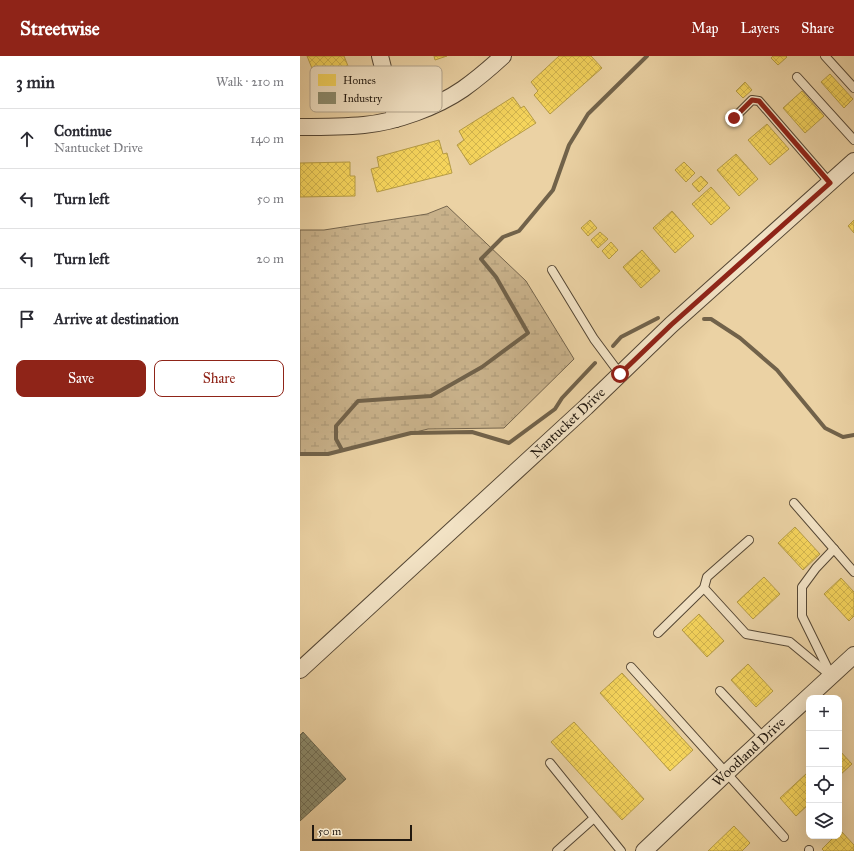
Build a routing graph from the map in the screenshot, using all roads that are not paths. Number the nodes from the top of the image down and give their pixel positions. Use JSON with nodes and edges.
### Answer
{"nodes":[{"id":1,"x":380,"y":56,"type":"edge"},
{"id":2,"x":503,"y":56,"type":"edge"},
{"id":3,"x":825,"y":56,"type":"edge"},
{"id":4,"x":383,"y":66,"type":"edge"},
{"id":5,"x":797,"y":77,"type":"dead end"},
{"id":6,"x":854,"y":88,"type":"edge"},
{"id":7,"x":442,"y":101,"type":"edge"},
{"id":8,"x":394,"y":112,"type":"edge"},
{"id":9,"x":416,"y":112,"type":"edge"},
{"id":10,"x":734,"y":118,"type":"dead end"},
{"id":11,"x":396,"y":119,"type":"junction"},
{"id":12,"x":300,"y":127,"type":"edge"},
{"id":13,"x":854,"y":140,"type":"edge"},
{"id":14,"x":854,"y":161,"type":"edge"},
{"id":15,"x":830,"y":183,"type":"junction"},
{"id":16,"x":552,"y":270,"type":"dead end"},
{"id":17,"x":620,"y":374,"type":"junction"},
{"id":18,"x":794,"y":503,"type":"dead end"},
{"id":19,"x":749,"y":540,"type":"dead end"},
{"id":20,"x":834,"y":549,"type":"junction"},
{"id":21,"x":854,"y":572,"type":"edge"},
{"id":22,"x":704,"y":588,"type":"junction"},
{"id":23,"x":658,"y":633,"type":"dead end"},
{"id":24,"x":854,"y":655,"type":"edge"},
{"id":25,"x":631,"y":668,"type":"dead end"},
{"id":26,"x":300,"y":670,"type":"edge"},
{"id":27,"x":831,"y":676,"type":"junction"},
{"id":28,"x":720,"y":691,"type":"dead end"},
{"id":29,"x":764,"y":738,"type":"junction"},
{"id":30,"x":550,"y":763,"type":"dead end"},
{"id":31,"x":726,"y":773,"type":"junction"},
{"id":32,"x":594,"y":818,"type":"junction"},
{"id":33,"x":784,"y":837,"type":"dead end"},
{"id":34,"x":557,"y":851,"type":"edge"},
{"id":35,"x":621,"y":851,"type":"edge"},
{"id":36,"x":644,"y":851,"type":"edge"}],
"edges":[{"from":1,"to":4,"type":"street"},
{"from":2,"to":7,"type":"street"},
{"from":3,"to":6,"type":"lane"},
{"from":5,"to":13,"type":"lane"},
{"from":8,"to":11,"type":"street"},
{"from":9,"to":11,"type":"street"},
{"from":10,"to":15,"type":"lane"},
{"from":11,"to":12,"type":"street"},
{"from":14,"to":15,"type":"street","name":"Nantucket Drive"},
{"from":15,"to":17,"type":"street","name":"Nantucket Drive"},
{"from":16,"to":17,"type":"lane"},
{"from":17,"to":26,"type":"street","name":"Nantucket Drive"},
{"from":18,"to":20,"type":"lane"},
{"from":19,"to":22,"type":"lane"},
{"from":20,"to":21,"type":"lane"},
{"from":20,"to":27,"type":"lane"},
{"from":22,"to":23,"type":"lane"},
{"from":22,"to":27,"type":"lane"},
{"from":24,"to":27,"type":"street","name":"Woodland Drive"},
{"from":25,"to":31,"type":"lane"},
{"from":27,"to":29,"type":"street","name":"Woodland Drive"},
{"from":28,"to":29,"type":"lane"},
{"from":29,"to":31,"type":"street","name":"Woodland Drive"},
{"from":30,"to":32,"type":"lane"},
{"from":31,"to":33,"type":"lane"},
{"from":31,"to":36,"type":"street","name":"Woodland Drive"},
{"from":32,"to":34,"type":"lane"},
{"from":32,"to":35,"type":"lane"}]}
